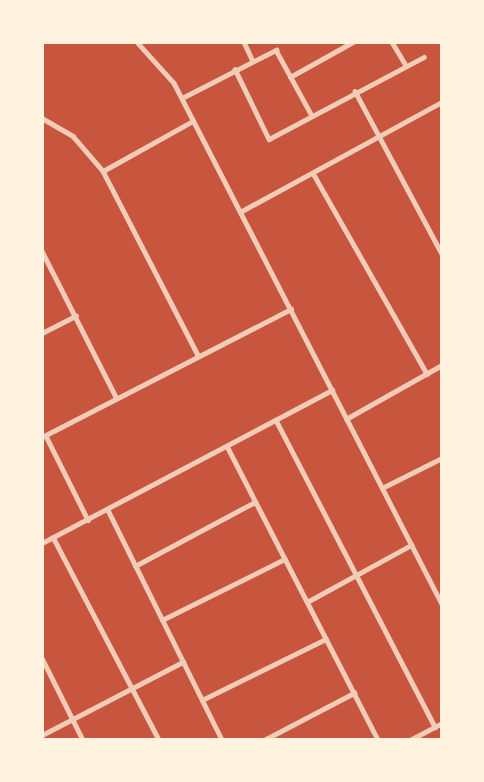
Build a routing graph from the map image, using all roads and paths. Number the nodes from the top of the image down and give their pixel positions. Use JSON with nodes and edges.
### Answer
{"nodes":[{"id":1,"x":137,"y":42,"type":"edge"},
{"id":2,"x":244,"y":42,"type":"edge"},
{"id":3,"x":271,"y":42,"type":"edge"},
{"id":4,"x":353,"y":42,"type":"edge"},
{"id":5,"x":392,"y":42,"type":"edge"},
{"id":6,"x":276,"y":50,"type":"junction"},
{"id":7,"x":424,"y":57,"type":"dead end"},
{"id":8,"x":252,"y":59,"type":"junction"},
{"id":9,"x":406,"y":65,"type":"junction"},
{"id":10,"x":235,"y":69,"type":"junction"},
{"id":11,"x":290,"y":77,"type":"junction"},
{"id":12,"x":355,"y":91,"type":"junction"},
{"id":13,"x":182,"y":98,"type":"junction"},
{"id":14,"x":442,"y":102,"type":"edge"},
{"id":15,"x":311,"y":114,"type":"junction"},
{"id":16,"x":42,"y":118,"type":"edge"},
{"id":17,"x":194,"y":121,"type":"junction"},
{"id":18,"x":378,"y":137,"type":"junction"},
{"id":19,"x":103,"y":171,"type":"junction"},
{"id":20,"x":313,"y":173,"type":"junction"},
{"id":21,"x":240,"y":212,"type":"junction"},
{"id":22,"x":42,"y":251,"type":"edge"},
{"id":23,"x":442,"y":254,"type":"edge"},
{"id":24,"x":291,"y":309,"type":"junction"},
{"id":25,"x":76,"y":316,"type":"junction"},
{"id":26,"x":42,"y":333,"type":"edge"},
{"id":27,"x":198,"y":355,"type":"junction"},
{"id":28,"x":442,"y":365,"type":"edge"},
{"id":29,"x":427,"y":374,"type":"junction"},
{"id":30,"x":332,"y":390,"type":"junction"},
{"id":31,"x":116,"y":397,"type":"junction"},
{"id":32,"x":346,"y":419,"type":"junction"},
{"id":33,"x":276,"y":420,"type":"junction"},
{"id":34,"x":44,"y":436,"type":"edge"},
{"id":35,"x":227,"y":446,"type":"junction"},
{"id":36,"x":442,"y":458,"type":"edge"},
{"id":37,"x":382,"y":488,"type":"junction"},
{"id":38,"x":255,"y":502,"type":"junction"},
{"id":39,"x":108,"y":510,"type":"junction"},
{"id":40,"x":88,"y":520,"type":"junction"},
{"id":41,"x":53,"y":537,"type":"junction"},
{"id":42,"x":42,"y":543,"type":"edge"},
{"id":43,"x":411,"y":545,"type":"junction"},
{"id":44,"x":285,"y":559,"type":"junction"},
{"id":45,"x":135,"y":566,"type":"junction"},
{"id":46,"x":356,"y":575,"type":"junction"},
{"id":47,"x":307,"y":602,"type":"junction"},
{"id":48,"x":442,"y":604,"type":"edge"},
{"id":49,"x":162,"y":620,"type":"junction"},
{"id":50,"x":326,"y":639,"type":"junction"},
{"id":51,"x":42,"y":658,"type":"edge"},
{"id":52,"x":183,"y":663,"type":"junction"},
{"id":53,"x":133,"y":689,"type":"junction"},
{"id":54,"x":354,"y":693,"type":"junction"},
{"id":55,"x":202,"y":700,"type":"junction"},
{"id":56,"x":73,"y":720,"type":"junction"},
{"id":57,"x":442,"y":723,"type":"edge"},
{"id":58,"x":435,"y":727,"type":"junction"},
{"id":59,"x":42,"y":735,"type":"edge"},
{"id":60,"x":83,"y":740,"type":"edge"},
{"id":61,"x":159,"y":740,"type":"edge"},
{"id":62,"x":222,"y":740,"type":"edge"},
{"id":63,"x":264,"y":740,"type":"edge"},
{"id":64,"x":378,"y":740,"type":"edge"},
{"id":65,"x":410,"y":740,"type":"edge"}],
"edges":[{"from":1,"to":13,"type":"street"},
{"from":2,"to":8,"type":"street"},
{"from":3,"to":6,"type":"street"},
{"from":4,"to":11,"type":"street"},
{"from":5,"to":9,"type":"street"},
{"from":6,"to":8,"type":"street"},
{"from":6,"to":11,"type":"street"},
{"from":7,"to":9,"type":"street"},
{"from":8,"to":10,"type":"street"},
{"from":9,"to":12,"type":"street"},
{"from":10,"to":13,"type":"street"},
{"from":10,"to":15,"type":"street"},
{"from":11,"to":15,"type":"street"},
{"from":12,"to":15,"type":"street"},
{"from":12,"to":18,"type":"street"},
{"from":13,"to":17,"type":"street"},
{"from":14,"to":18,"type":"street"},
{"from":16,"to":19,"type":"street"},
{"from":17,"to":19,"type":"street"},
{"from":17,"to":21,"type":"street"},
{"from":18,"to":20,"type":"street"},
{"from":18,"to":23,"type":"street"},
{"from":19,"to":27,"type":"street"},
{"from":20,"to":21,"type":"street"},
{"from":20,"to":29,"type":"street"},
{"from":21,"to":24,"type":"street"},
{"from":22,"to":25,"type":"street"},
{"from":24,"to":27,"type":"street"},
{"from":24,"to":30,"type":"street"},
{"from":25,"to":26,"type":"street"},
{"from":25,"to":31,"type":"street"},
{"from":27,"to":31,"type":"street"},
{"from":28,"to":29,"type":"street"},
{"from":29,"to":32,"type":"street"},
{"from":30,"to":32,"type":"street"},
{"from":30,"to":33,"type":"street"},
{"from":31,"to":34,"type":"street"},
{"from":32,"to":37,"type":"street"},
{"from":33,"to":35,"type":"street"},
{"from":33,"to":46,"type":"street"},
{"from":34,"to":40,"type":"street"},
{"from":35,"to":38,"type":"street"},
{"from":35,"to":39,"type":"street"},
{"from":36,"to":37,"type":"street"},
{"from":37,"to":43,"type":"street"},
{"from":38,"to":44,"type":"street"},
{"from":38,"to":45,"type":"street"},
{"from":39,"to":40,"type":"street"},
{"from":39,"to":45,"type":"street"},
{"from":40,"to":41,"type":"street"},
{"from":41,"to":42,"type":"street"},
{"from":41,"to":53,"type":"street"},
{"from":43,"to":46,"type":"street"},
{"from":43,"to":48,"type":"street"},
{"from":44,"to":47,"type":"street"},
{"from":44,"to":49,"type":"street"},
{"from":45,"to":49,"type":"street"},
{"from":46,"to":47,"type":"street"},
{"from":46,"to":58,"type":"street"},
{"from":47,"to":50,"type":"street"},
{"from":49,"to":52,"type":"street"},
{"from":50,"to":54,"type":"street"},
{"from":50,"to":55,"type":"street"},
{"from":51,"to":56,"type":"street"},
{"from":52,"to":53,"type":"street"},
{"from":52,"to":55,"type":"street"},
{"from":53,"to":56,"type":"street"},
{"from":53,"to":61,"type":"street"},
{"from":54,"to":63,"type":"street"},
{"from":54,"to":64,"type":"street"},
{"from":55,"to":62,"type":"street"},
{"from":56,"to":59,"type":"street"},
{"from":56,"to":60,"type":"street"},
{"from":57,"to":58,"type":"street"},
{"from":58,"to":65,"type":"street"}]}
